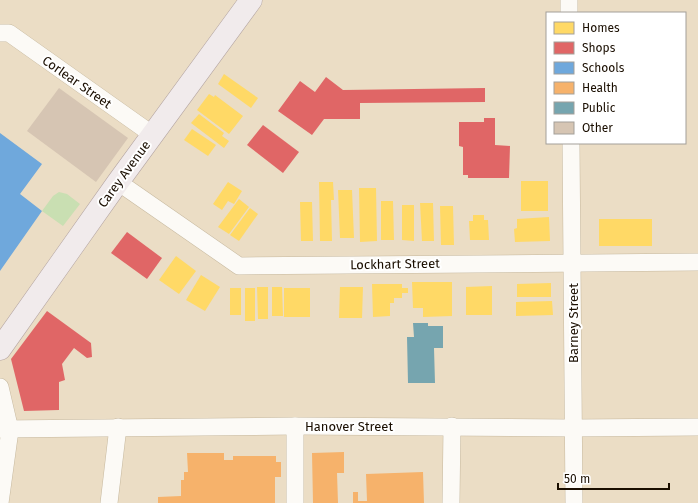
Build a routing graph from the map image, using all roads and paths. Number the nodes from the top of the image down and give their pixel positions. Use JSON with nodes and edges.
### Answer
{"nodes":[{"id":1,"x":250,"y":0,"type":"edge"},
{"id":2,"x":569,"y":0,"type":"edge"},
{"id":3,"x":570,"y":12,"type":"edge"},
{"id":4,"x":0,"y":33,"type":"edge"},
{"id":5,"x":152,"y":135,"type":"junction"},
{"id":6,"x":571,"y":144,"type":"edge"},
{"id":7,"x":118,"y":182,"type":"junction"},
{"id":8,"x":698,"y":262,"type":"edge"},
{"id":9,"x":573,"y":263,"type":"junction"},
{"id":10,"x":0,"y":349,"type":"edge"},
{"id":11,"x":0,"y":387,"type":"edge"},
{"id":12,"x":295,"y":426,"type":"junction"},
{"id":13,"x":452,"y":426,"type":"junction"},
{"id":14,"x":118,"y":427,"type":"junction"},
{"id":15,"x":698,"y":427,"type":"edge"},
{"id":16,"x":573,"y":428,"type":"junction"},
{"id":17,"x":5,"y":429,"type":"edge"},
{"id":18,"x":0,"y":502,"type":"edge"},
{"id":19,"x":110,"y":503,"type":"edge"},
{"id":20,"x":295,"y":503,"type":"edge"},
{"id":21,"x":451,"y":503,"type":"edge"},
{"id":22,"x":574,"y":503,"type":"edge"}],
"edges":[{"from":1,"to":5,"type":"main road","name":"Carey Avenue"},
{"from":2,"to":3,"type":"street"},
{"from":4,"to":5,"type":"street","name":"Corlear Street"},
{"from":5,"to":7,"type":"main road","name":"Carey Avenue"},
{"from":6,"to":9,"type":"street","name":"Barney Street"},
{"from":7,"to":9,"type":"street","name":"Lockhart Street"},
{"from":7,"to":10,"type":"main road","name":"Carey Avenue"},
{"from":8,"to":9,"type":"street","name":"Lockhart Street"},
{"from":9,"to":16,"type":"street","name":"Barney Street"},
{"from":11,"to":17,"type":"street"},
{"from":12,"to":13,"type":"street","name":"Hanover Street"},
{"from":12,"to":14,"type":"street","name":"Hanover Street"},
{"from":12,"to":20,"type":"street"},
{"from":13,"to":16,"type":"street","name":"Hanover Street"},
{"from":13,"to":21,"type":"street"},
{"from":14,"to":17,"type":"street","name":"Hanover Street"},
{"from":14,"to":19,"type":"street"},
{"from":15,"to":16,"type":"street","name":"Hanover Street"},
{"from":16,"to":22,"type":"street","name":"Barney Street"},
{"from":17,"to":18,"type":"street"}]}
